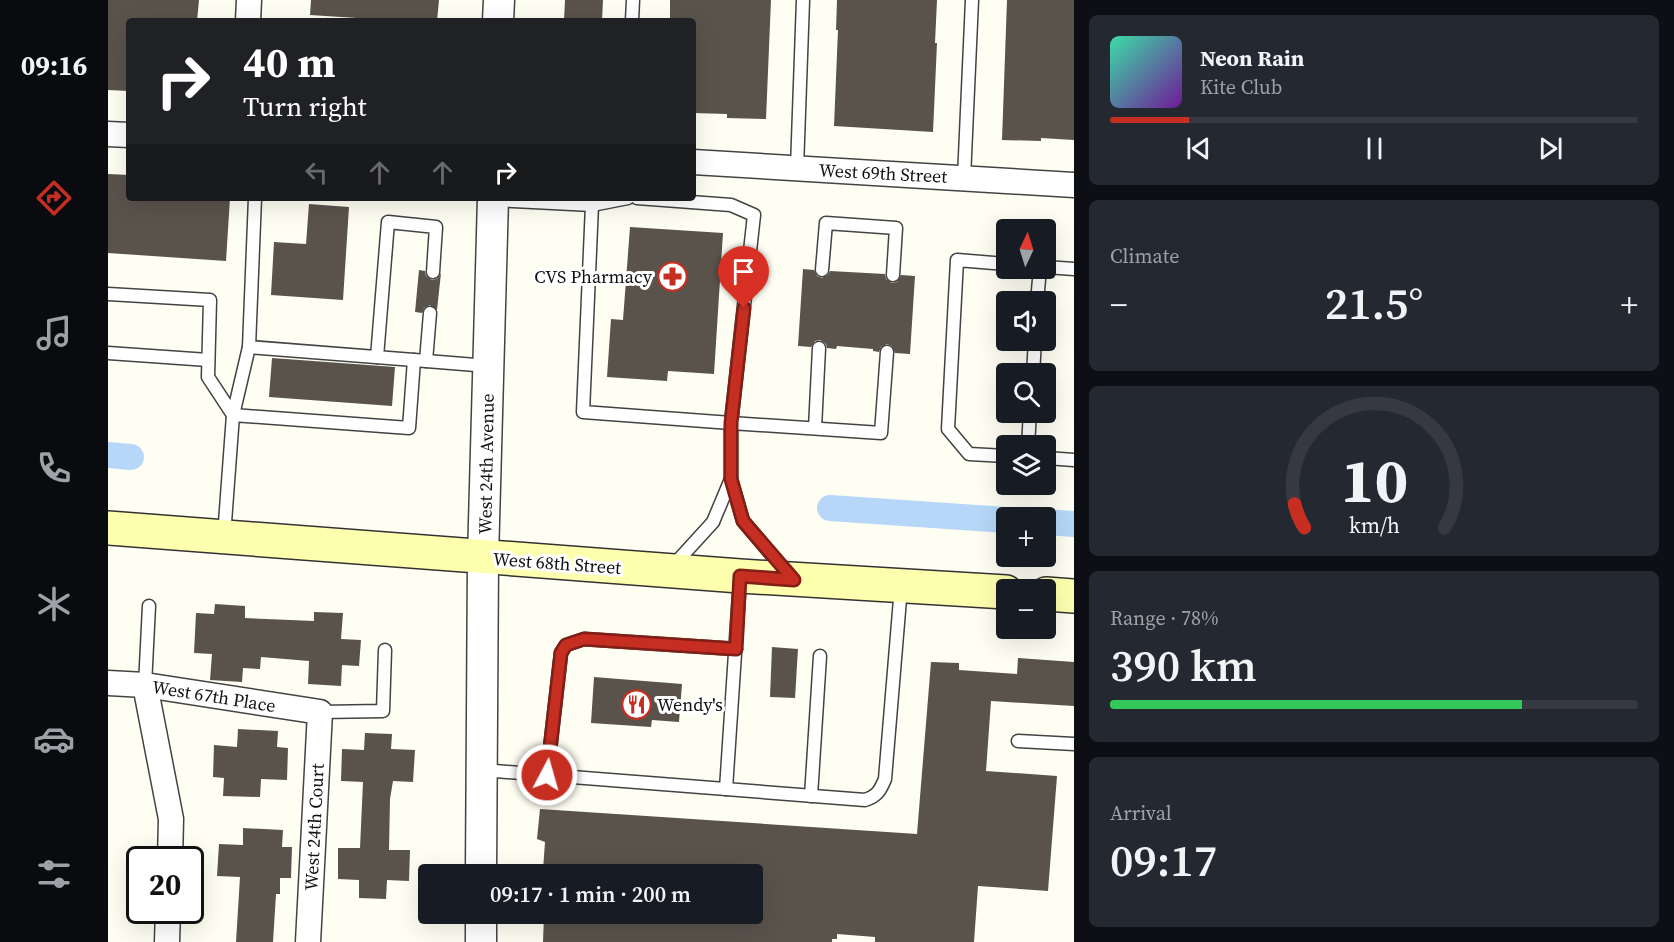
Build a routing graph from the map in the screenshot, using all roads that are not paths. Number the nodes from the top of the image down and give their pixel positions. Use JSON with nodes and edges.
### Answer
{"nodes":[{"id":1,"x":249,"y":0,"type":"edge"},
{"id":2,"x":499,"y":0,"type":"edge"},
{"id":3,"x":633,"y":0,"type":"edge"},
{"id":4,"x":804,"y":0,"type":"edge"},
{"id":5,"x":972,"y":0,"type":"edge"},
{"id":6,"x":248,"y":18,"type":"edge"},
{"id":7,"x":498,"y":18,"type":"edge"},
{"id":8,"x":632,"y":18,"type":"edge"},
{"id":9,"x":108,"y":134,"type":"edge"},
{"id":10,"x":126,"y":135,"type":"edge"},
{"id":11,"x":696,"y":162,"type":"edge"},
{"id":12,"x":797,"y":168,"type":"junction"},
{"id":13,"x":964,"y":178,"type":"junction"},
{"id":14,"x":1074,"y":185,"type":"edge"},
{"id":15,"x":255,"y":201,"type":"edge"},
{"id":16,"x":493,"y":201,"type":"edge"},
{"id":17,"x":526,"y":201,"type":"edge"},
{"id":18,"x":613,"y":201,"type":"edge"},
{"id":19,"x":677,"y":201,"type":"edge"},
{"id":20,"x":592,"y":205,"type":"junction"},
{"id":21,"x":996,"y":263,"type":"edge"},
{"id":22,"x":1056,"y":268,"type":"edge"},
{"id":23,"x":1074,"y":269,"type":"edge"},
{"id":24,"x":822,"y":270,"type":"dead end"},
{"id":25,"x":433,"y":272,"type":"dead end"},
{"id":26,"x":893,"y":275,"type":"dead end"},
{"id":27,"x":108,"y":294,"type":"edge"},
{"id":28,"x":430,"y":314,"type":"dead end"},
{"id":29,"x":249,"y":347,"type":"junction"},
{"id":30,"x":819,"y":348,"type":"dead end"},
{"id":31,"x":887,"y":352,"type":"dead end"},
{"id":32,"x":108,"y":353,"type":"edge"},
{"id":33,"x":377,"y":357,"type":"junction"},
{"id":34,"x":208,"y":360,"type":"junction"},
{"id":35,"x":420,"y":361,"type":"junction"},
{"id":36,"x":488,"y":366,"type":"junction"},
{"id":37,"x":233,"y":415,"type":"junction"},
{"id":38,"x":731,"y":423,"type":"junction"},
{"id":39,"x":815,"y":428,"type":"junction"},
{"id":40,"x":996,"y":455,"type":"edge"},
{"id":41,"x":1056,"y":459,"type":"edge"},
{"id":42,"x":1074,"y":460,"type":"edge"},
{"id":43,"x":731,"y":479,"type":"junction"},
{"id":44,"x":108,"y":528,"type":"edge"},
{"id":45,"x":224,"y":537,"type":"junction"},
{"id":46,"x":483,"y":558,"type":"junction"},
{"id":47,"x":669,"y":570,"type":"junction"},
{"id":48,"x":740,"y":576,"type":"junction"},
{"id":49,"x":794,"y":580,"type":"junction"},
{"id":50,"x":901,"y":585,"type":"junction"},
{"id":51,"x":996,"y":591,"type":"edge"},
{"id":52,"x":1056,"y":595,"type":"edge"},
{"id":53,"x":1074,"y":596,"type":"edge"},
{"id":54,"x":149,"y":606,"type":"dead end"},
{"id":55,"x":736,"y":649,"type":"junction"},
{"id":56,"x":385,"y":650,"type":"dead end"},
{"id":57,"x":820,"y":656,"type":"dead end"},
{"id":58,"x":108,"y":682,"type":"edge"},
{"id":59,"x":145,"y":685,"type":"junction"},
{"id":60,"x":320,"y":712,"type":"junction"},
{"id":61,"x":1018,"y":741,"type":"dead end"},
{"id":62,"x":1074,"y":744,"type":"edge"},
{"id":63,"x":482,"y":770,"type":"junction"},
{"id":64,"x":547,"y":775,"type":"junction"},
{"id":65,"x":726,"y":789,"type":"junction"},
{"id":66,"x":811,"y":796,"type":"junction"},
{"id":67,"x":170,"y":846,"type":"edge"},
{"id":68,"x":481,"y":864,"type":"edge"},
{"id":69,"x":167,"y":924,"type":"edge"},
{"id":70,"x":481,"y":924,"type":"edge"},
{"id":71,"x":166,"y":942,"type":"edge"},
{"id":72,"x":308,"y":942,"type":"edge"},
{"id":73,"x":481,"y":942,"type":"edge"}],
"edges":[{"from":1,"to":6,"type":"street"},
{"from":2,"to":7,"type":"street"},
{"from":3,"to":8,"type":"lane"},
{"from":4,"to":12,"type":"lane"},
{"from":5,"to":13,"type":"lane"},
{"from":9,"to":10,"type":"street"},
{"from":11,"to":12,"type":"street","name":"West 69th Street"},
{"from":12,"to":13,"type":"street","name":"West 69th Street"},
{"from":13,"to":14,"type":"street","name":"West 69th Street"},
{"from":15,"to":29,"type":"lane"},
{"from":16,"to":36,"type":"street","name":"West 24th Avenue"},
{"from":17,"to":20,"type":"lane"},
{"from":18,"to":20,"type":"lane"},
{"from":19,"to":38,"type":"lane"},
{"from":20,"to":38,"type":"lane"},
{"from":21,"to":40,"type":"lane"},
{"from":22,"to":23,"type":"lane"},
{"from":24,"to":26,"type":"lane"},
{"from":25,"to":33,"type":"lane"},
{"from":27,"to":34,"type":"lane"},
{"from":28,"to":35,"type":"lane"},
{"from":29,"to":33,"type":"lane"},
{"from":29,"to":37,"type":"lane"},
{"from":30,"to":39,"type":"lane"},
{"from":31,"to":39,"type":"lane"},
{"from":32,"to":34,"type":"lane"},
{"from":33,"to":35,"type":"lane"},
{"from":34,"to":37,"type":"lane"},
{"from":35,"to":36,"type":"lane"},
{"from":35,"to":37,"type":"lane"},
{"from":36,"to":46,"type":"street","name":"West 24th Avenue"},
{"from":37,"to":45,"type":"lane"},
{"from":38,"to":39,"type":"lane"},
{"from":38,"to":43,"type":"lane"},
{"from":41,"to":42,"type":"lane"},
{"from":43,"to":47,"type":"lane"},
{"from":43,"to":49,"type":"lane"},
{"from":44,"to":45,"type":"main road","name":"West 68th Street"},
{"from":45,"to":46,"type":"main road","name":"West 68th Street"},
{"from":46,"to":47,"type":"main road","name":"West 68th Street"},
{"from":46,"to":63,"type":"street","name":"West 24th Avenue"},
{"from":47,"to":48,"type":"main road","name":"West 68th Street"},
{"from":48,"to":49,"type":"main road","name":"West 68th Street"},
{"from":48,"to":55,"type":"lane"},
{"from":49,"to":50,"type":"main road","name":"West 68th Street"},
{"from":50,"to":51,"type":"main road","name":"West 68th Street"},
{"from":50,"to":66,"type":"lane"},
{"from":52,"to":53,"type":"main road"},
{"from":54,"to":59,"type":"lane"},
{"from":55,"to":64,"type":"lane"},
{"from":55,"to":65,"type":"lane"},
{"from":56,"to":60,"type":"lane"},
{"from":57,"to":66,"type":"lane"},
{"from":58,"to":59,"type":"street","name":"West 67th Place"},
{"from":59,"to":60,"type":"street","name":"West 67th Place"},
{"from":59,"to":67,"type":"street"},
{"from":60,"to":72,"type":"street","name":"West 24th Court"},
{"from":61,"to":62,"type":"lane"},
{"from":63,"to":64,"type":"lane"},
{"from":63,"to":68,"type":"street","name":"West 24th Avenue"},
{"from":64,"to":65,"type":"lane"},
{"from":65,"to":66,"type":"lane"},
{"from":69,"to":71,"type":"street"},
{"from":70,"to":73,"type":"street"}]}
